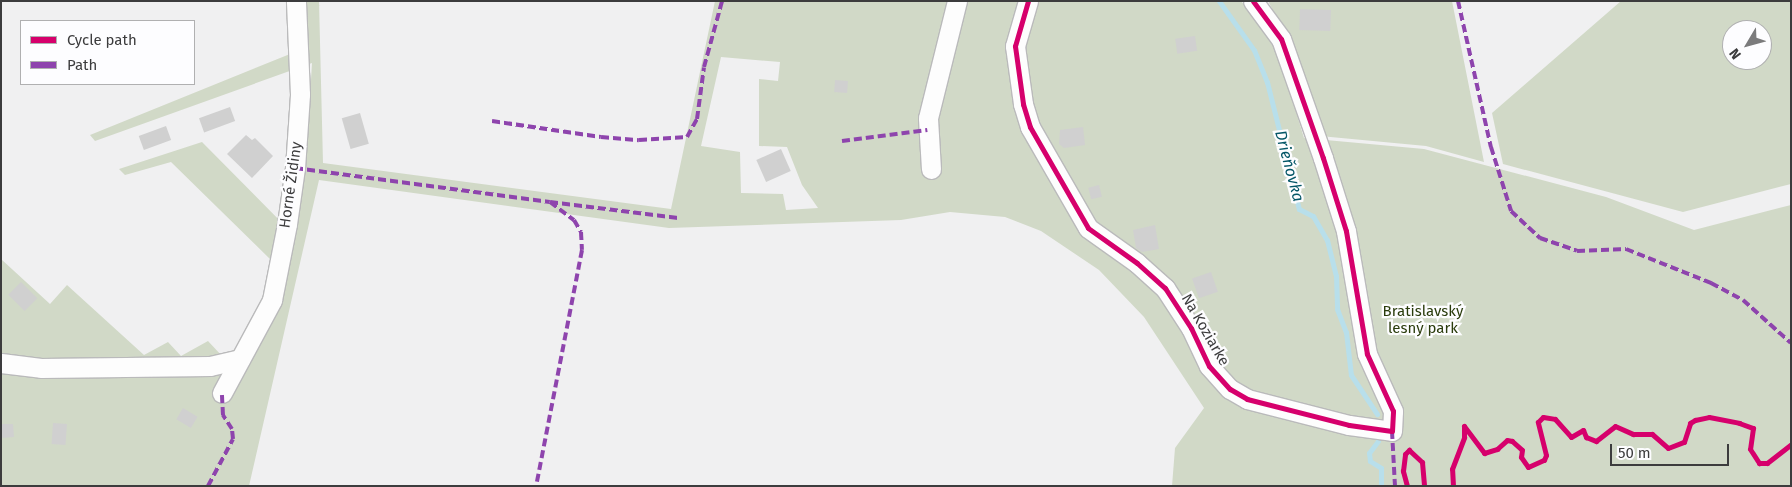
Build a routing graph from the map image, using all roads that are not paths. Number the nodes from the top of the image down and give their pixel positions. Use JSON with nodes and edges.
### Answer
{"nodes":[{"id":1,"x":296,"y":1,"type":"edge"},
{"id":2,"x":957,"y":1,"type":"edge"},
{"id":3,"x":1028,"y":1,"type":"edge"},
{"id":4,"x":1253,"y":1,"type":"edge"},
{"id":5,"x":931,"y":169,"type":"dead end"},
{"id":6,"x":240,"y":359,"type":"junction"},
{"id":7,"x":1,"y":363,"type":"edge"},
{"id":8,"x":222,"y":393,"type":"dead end"}],
"edges":[{"from":1,"to":6,"type":"street","name":"Horné Židiny"},
{"from":2,"to":5,"type":"street"},
{"from":3,"to":4,"type":"street","name":"Na Koziarke"},
{"from":6,"to":7,"type":"street"},
{"from":6,"to":8,"type":"street","name":"Horné Židiny"}]}
